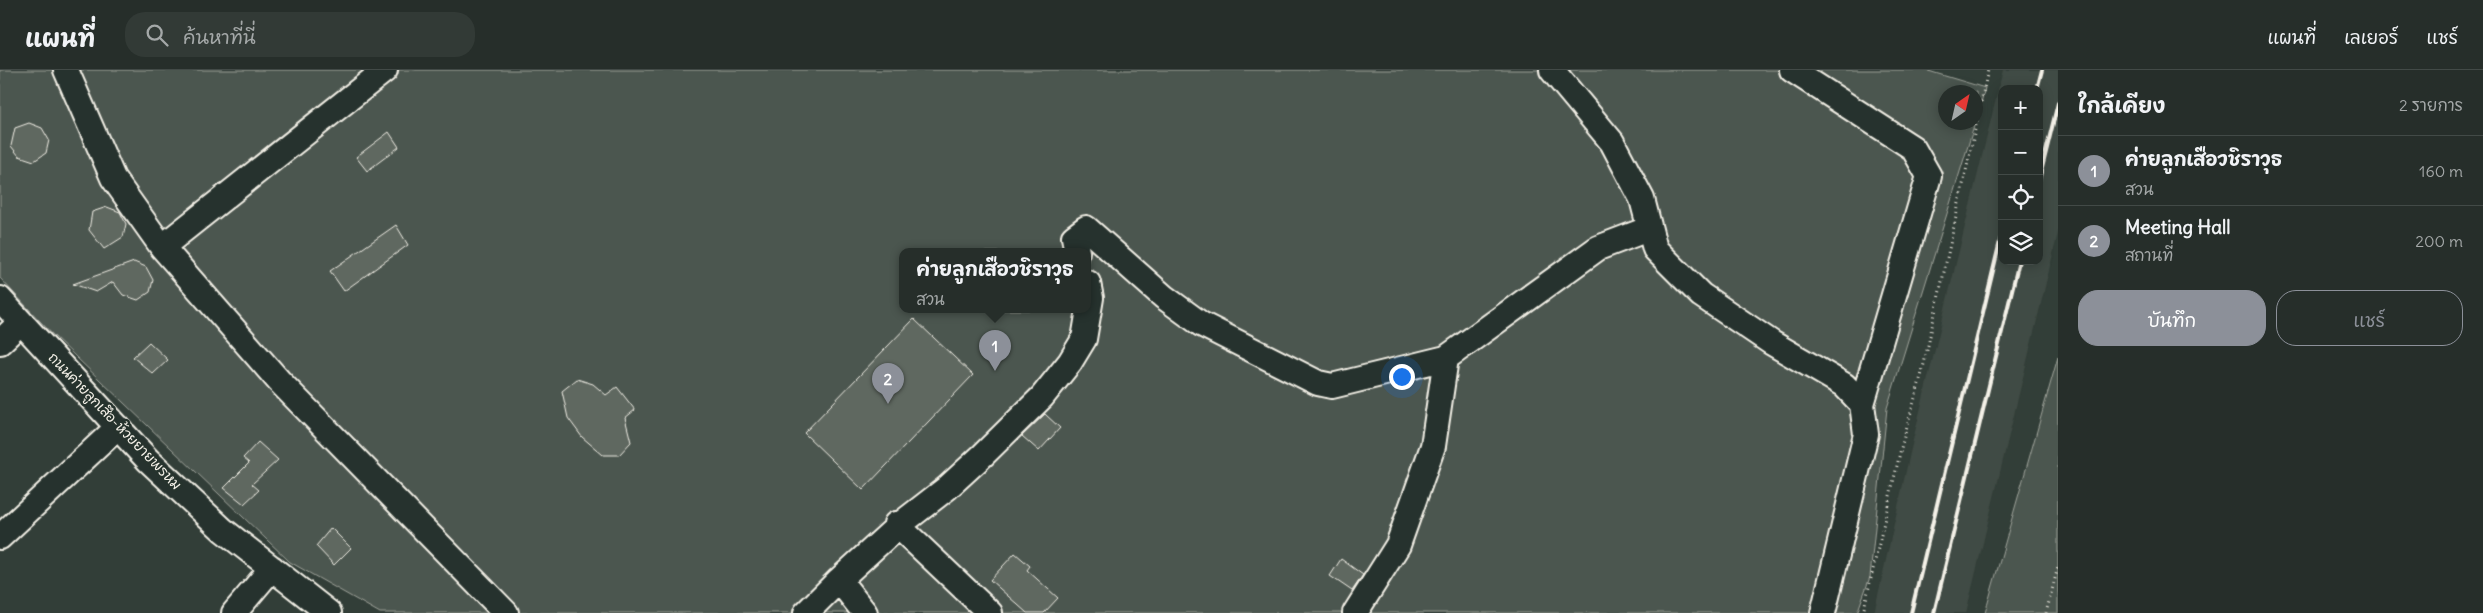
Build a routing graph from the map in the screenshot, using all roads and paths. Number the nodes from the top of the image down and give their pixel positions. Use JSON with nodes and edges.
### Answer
{"nodes":[{"id":1,"x":66,"y":70,"type":"edge"},
{"id":2,"x":385,"y":70,"type":"edge"},
{"id":3,"x":1552,"y":70,"type":"edge"},
{"id":4,"x":1792,"y":70,"type":"edge"},
{"id":5,"x":1988,"y":70,"type":"edge"},
{"id":6,"x":1648,"y":229,"type":"junction"},
{"id":7,"x":162,"y":247,"type":"junction"},
{"id":8,"x":1076,"y":248,"type":"edge"},
{"id":9,"x":0,"y":299,"type":"edge"},
{"id":10,"x":1088,"y":313,"type":"edge"},
{"id":11,"x":21,"y":322,"type":"junction"},
{"id":12,"x":0,"y":342,"type":"edge"},
{"id":13,"x":1446,"y":358,"type":"junction"},
{"id":14,"x":1862,"y":404,"type":"junction"},
{"id":15,"x":118,"y":427,"type":"junction"},
{"id":16,"x":897,"y":525,"type":"junction"},
{"id":17,"x":0,"y":537,"type":"edge"},
{"id":18,"x":2058,"y":567,"type":"edge"},
{"id":19,"x":272,"y":568,"type":"junction"},
{"id":20,"x":839,"y":580,"type":"junction"},
{"id":21,"x":234,"y":613,"type":"edge"},
{"id":22,"x":329,"y":613,"type":"edge"},
{"id":23,"x":506,"y":613,"type":"edge"},
{"id":24,"x":806,"y":613,"type":"edge"},
{"id":25,"x":865,"y":613,"type":"edge"},
{"id":26,"x":990,"y":613,"type":"edge"},
{"id":27,"x":1355,"y":613,"type":"edge"},
{"id":28,"x":1823,"y":613,"type":"edge"},
{"id":29,"x":1863,"y":613,"type":"edge"},
{"id":30,"x":2046,"y":613,"type":"edge"}],
"edges":[{"from":1,"to":7,"type":"street"},
{"from":2,"to":7,"type":"street"},
{"from":3,"to":6,"type":"street"},
{"from":4,"to":14,"type":"street"},
{"from":5,"to":29,"type":"path"},
{"from":6,"to":13,"type":"street"},
{"from":6,"to":14,"type":"street"},
{"from":7,"to":23,"type":"street"},
{"from":8,"to":13,"type":"street"},
{"from":9,"to":11,"type":"street","name":"ถนนค่ายลูกเสึอ-ห้วยยายพรหม"},
{"from":10,"to":16,"type":"street"},
{"from":11,"to":12,"type":"street"},
{"from":11,"to":15,"type":"street","name":"ถนนค่ายลูกเสึอ-ห้วยยายพรหม"},
{"from":13,"to":27,"type":"street"},
{"from":14,"to":28,"type":"street"},
{"from":15,"to":17,"type":"street"},
{"from":15,"to":19,"type":"street","name":"ถนนค่ายลูกเสึอ-ห้วยยายพรหม"},
{"from":16,"to":20,"type":"street"},
{"from":16,"to":26,"type":"street"},
{"from":18,"to":30,"type":"path"},
{"from":19,"to":21,"type":"street"},
{"from":19,"to":22,"type":"street","name":"ถนนค่ายลูกเสึอ-ห้วยยายพรหม"},
{"from":20,"to":24,"type":"street"},
{"from":20,"to":25,"type":"street"}]}
